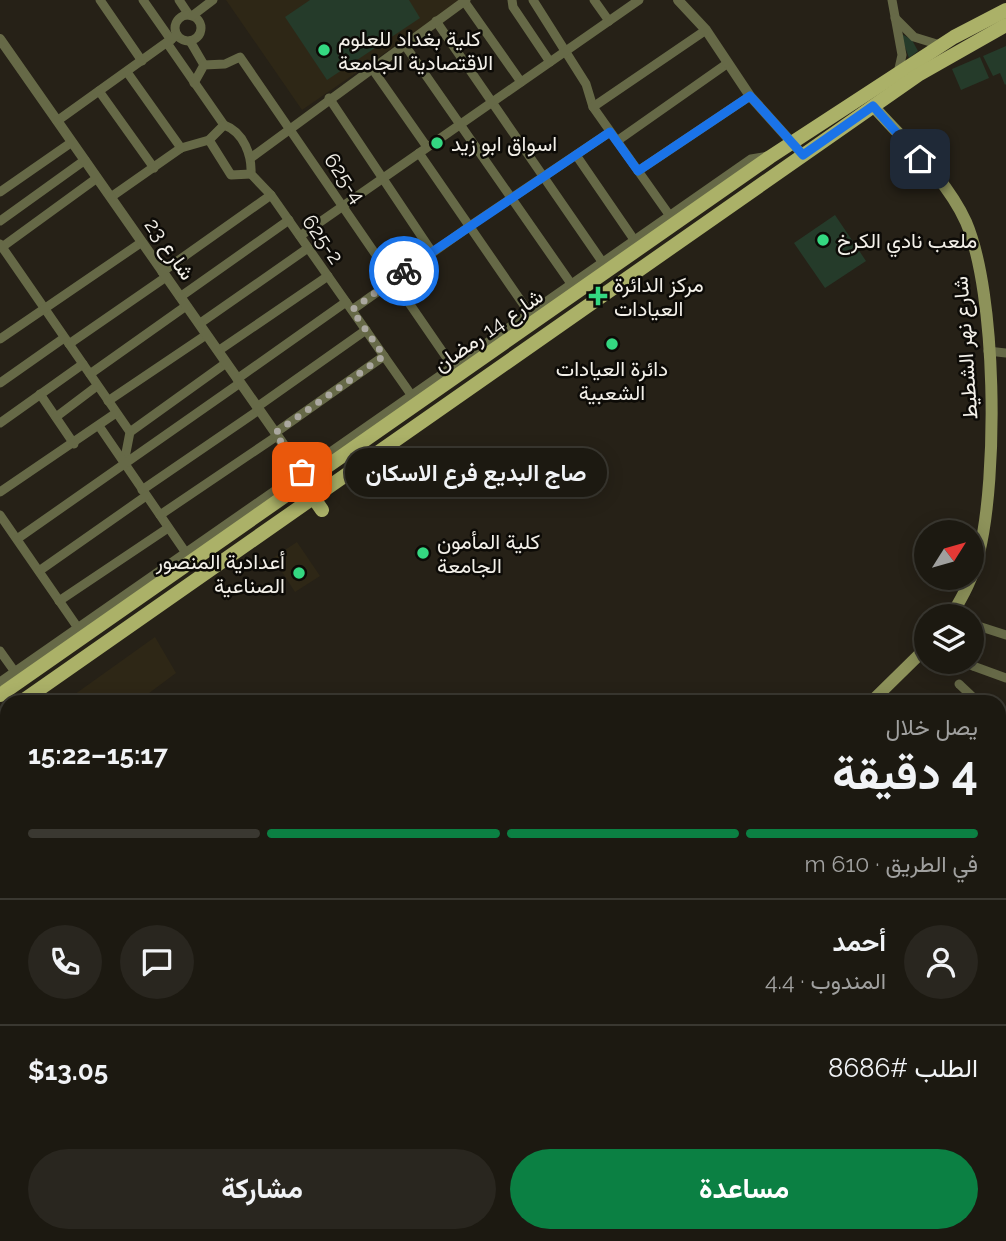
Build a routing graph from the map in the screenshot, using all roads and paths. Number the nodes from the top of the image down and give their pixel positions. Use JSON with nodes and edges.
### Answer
{"nodes":[{"id":1,"x":100,"y":0,"type":"edge"},
{"id":2,"x":143,"y":0,"type":"edge"},
{"id":3,"x":179,"y":0,"type":"edge"},
{"id":4,"x":213,"y":0,"type":"edge"},
{"id":5,"x":512,"y":0,"type":"edge"},
{"id":6,"x":533,"y":0,"type":"edge"},
{"id":7,"x":594,"y":0,"type":"edge"},
{"id":8,"x":639,"y":0,"type":"edge"},
{"id":9,"x":678,"y":0,"type":"edge"},
{"id":10,"x":892,"y":0,"type":"edge"},
{"id":11,"x":465,"y":1,"type":"edge"},
{"id":12,"x":625,"y":4,"type":"edge"},
{"id":13,"x":1006,"y":10,"type":"edge"},
{"id":14,"x":191,"y":15,"type":"junction"},
{"id":15,"x":895,"y":18,"type":"junction"},
{"id":16,"x":436,"y":21,"type":"junction"},
{"id":17,"x":609,"y":21,"type":"junction"},
{"id":18,"x":1006,"y":25,"type":"edge"},
{"id":19,"x":706,"y":30,"type":"junction"},
{"id":20,"x":0,"y":39,"type":"edge"},
{"id":21,"x":172,"y":39,"type":"junction"},
{"id":22,"x":190,"y":41,"type":"junction"},
{"id":23,"x":404,"y":44,"type":"junction"},
{"id":24,"x":941,"y":46,"type":"junction"},
{"id":25,"x":565,"y":51,"type":"junction"},
{"id":26,"x":142,"y":61,"type":"junction"},
{"id":27,"x":550,"y":62,"type":"junction"},
{"id":28,"x":728,"y":63,"type":"junction"},
{"id":29,"x":204,"y":65,"type":"junction"},
{"id":30,"x":371,"y":67,"type":"junction"},
{"id":31,"x":127,"y":72,"type":"junction"},
{"id":32,"x":898,"y":73,"type":"junction"},
{"id":33,"x":521,"y":82,"type":"junction"},
{"id":34,"x":194,"y":83,"type":"junction"},
{"id":35,"x":99,"y":91,"type":"junction"},
{"id":36,"x":750,"y":96,"type":"junction"},
{"id":37,"x":329,"y":98,"type":"junction"},
{"id":38,"x":492,"y":102,"type":"junction"},
{"id":39,"x":873,"y":106,"type":"junction"},
{"id":40,"x":593,"y":107,"type":"junction"},
{"id":41,"x":57,"y":121,"type":"junction"},
{"id":42,"x":224,"y":125,"type":"junction"},
{"id":43,"x":460,"y":125,"type":"junction"},
{"id":44,"x":290,"y":128,"type":"junction"},
{"id":45,"x":610,"y":132,"type":"junction"},
{"id":46,"x":209,"y":141,"type":"junction"},
{"id":47,"x":617,"y":141,"type":"junction"},
{"id":48,"x":72,"y":142,"type":"junction"},
{"id":49,"x":792,"y":143,"type":"junction"},
{"id":50,"x":428,"y":147,"type":"junction"},
{"id":51,"x":181,"y":148,"type":"junction"},
{"id":52,"x":419,"y":153,"type":"junction"},
{"id":53,"x":576,"y":155,"type":"junction"},
{"id":54,"x":803,"y":155,"type":"junction"},
{"id":55,"x":251,"y":157,"type":"junction"},
{"id":56,"x":770,"y":157,"type":"junction"},
{"id":57,"x":85,"y":160,"type":"junction"},
{"id":58,"x":154,"y":168,"type":"junction"},
{"id":59,"x":638,"y":171,"type":"junction"},
{"id":60,"x":251,"y":174,"type":"junction"},
{"id":61,"x":544,"y":176,"type":"junction"},
{"id":62,"x":97,"y":178,"type":"junction"},
{"id":63,"x":383,"y":178,"type":"junction"},
{"id":64,"x":0,"y":192,"type":"edge"},
{"id":65,"x":271,"y":195,"type":"junction"},
{"id":66,"x":111,"y":197,"type":"junction"},
{"id":67,"x":511,"y":198,"type":"junction"},
{"id":68,"x":343,"y":206,"type":"junction"},
{"id":69,"x":696,"y":210,"type":"junction"},
{"id":70,"x":675,"y":213,"type":"junction"},
{"id":71,"x":289,"y":220,"type":"junction"},
{"id":72,"x":0,"y":221,"type":"edge"},
{"id":73,"x":470,"y":226,"type":"junction"},
{"id":74,"x":300,"y":236,"type":"junction"},
{"id":75,"x":635,"y":241,"type":"junction"},
{"id":76,"x":142,"y":242,"type":"junction"},
{"id":77,"x":1,"y":246,"type":"edge"},
{"id":78,"x":308,"y":248,"type":"junction"},
{"id":79,"x":432,"y":252,"type":"junction"},
{"id":80,"x":604,"y":263,"type":"junction"},
{"id":81,"x":164,"y":275,"type":"junction"},
{"id":82,"x":328,"y":276,"type":"junction"},
{"id":83,"x":393,"y":279,"type":"junction"},
{"id":84,"x":572,"y":285,"type":"junction"},
{"id":85,"x":183,"y":301,"type":"junction"},
{"id":86,"x":349,"y":306,"type":"junction"},
{"id":87,"x":45,"y":309,"type":"junction"},
{"id":88,"x":530,"y":314,"type":"junction"},
{"id":89,"x":199,"y":324,"type":"junction"},
{"id":90,"x":366,"y":330,"type":"junction"},
{"id":91,"x":206,"y":335,"type":"junction"},
{"id":92,"x":0,"y":339,"type":"edge"},
{"id":93,"x":67,"y":341,"type":"junction"},
{"id":94,"x":218,"y":351,"type":"junction"},
{"id":95,"x":988,"y":351,"type":"junction"},
{"id":96,"x":1006,"y":352,"type":"edge"},
{"id":97,"x":384,"y":356,"type":"junction"},
{"id":98,"x":226,"y":363,"type":"junction"},
{"id":99,"x":83,"y":364,"type":"junction"},
{"id":100,"x":453,"y":368,"type":"junction"},
{"id":101,"x":90,"y":374,"type":"junction"},
{"id":102,"x":239,"y":381,"type":"junction"},
{"id":103,"x":0,"y":383,"type":"edge"},
{"id":104,"x":97,"y":386,"type":"junction"},
{"id":105,"x":40,"y":394,"type":"junction"},
{"id":106,"x":412,"y":396,"type":"junction"},
{"id":107,"x":108,"y":401,"type":"junction"},
{"id":108,"x":258,"y":408,"type":"junction"},
{"id":109,"x":116,"y":413,"type":"junction"},
{"id":110,"x":55,"y":417,"type":"junction"},
{"id":111,"x":0,"y":423,"type":"edge"},
{"id":112,"x":99,"y":426,"type":"junction"},
{"id":113,"x":369,"y":426,"type":"junction"},
{"id":114,"x":130,"y":432,"type":"junction"},
{"id":115,"x":276,"y":435,"type":"junction"},
{"id":116,"x":74,"y":444,"type":"junction"},
{"id":117,"x":359,"y":446,"type":"junction"},
{"id":118,"x":124,"y":463,"type":"junction"},
{"id":119,"x":306,"y":477,"type":"junction"},
{"id":120,"x":0,"y":492,"type":"edge"},
{"id":121,"x":144,"y":493,"type":"junction"},
{"id":122,"x":313,"y":497,"type":"junction"},
{"id":123,"x":322,"y":510,"type":"dead end"},
{"id":124,"x":0,"y":515,"type":"edge"},
{"id":125,"x":160,"y":515,"type":"junction"},
{"id":126,"x":243,"y":520,"type":"junction"},
{"id":127,"x":168,"y":528,"type":"junction"},
{"id":128,"x":17,"y":539,"type":"junction"},
{"id":129,"x":186,"y":553,"type":"junction"},
{"id":130,"x":39,"y":571,"type":"junction"},
{"id":131,"x":60,"y":601,"type":"junction"},
{"id":132,"x":957,"y":604,"type":"edge"},
{"id":133,"x":78,"y":628,"type":"junction"},
{"id":134,"x":984,"y":628,"type":"edge"},
{"id":135,"x":1006,"y":635,"type":"edge"},
{"id":136,"x":0,"y":651,"type":"edge"},
{"id":137,"x":914,"y":660,"type":"edge"},
{"id":138,"x":984,"y":670,"type":"edge"},
{"id":139,"x":15,"y":671,"type":"junction"},
{"id":140,"x":1006,"y":678,"type":"edge"},
{"id":141,"x":0,"y":682,"type":"edge"},
{"id":142,"x":959,"y":684,"type":"dead end"},
{"id":143,"x":0,"y":695,"type":"edge"},
{"id":144,"x":31,"y":695,"type":"edge"},
{"id":145,"x":879,"y":695,"type":"edge"},
{"id":146,"x":971,"y":695,"type":"edge"}],
"edges":[{"from":1,"to":26,"type":"street"},
{"from":2,"to":21,"type":"street"},
{"from":3,"to":14,"type":"street"},
{"from":4,"to":14,"type":"street"},
{"from":5,"to":27,"type":"street"},
{"from":6,"to":25,"type":"street"},
{"from":7,"to":17,"type":"street"},
{"from":8,"to":12,"type":"street"},
{"from":9,"to":19,"type":"street"},
{"from":10,"to":15,"type":"street"},
{"from":11,"to":16,"type":"street"},
{"from":11,"to":33,"type":"street"},
{"from":12,"to":17,"type":"street"},
{"from":13,"to":24,"type":"main road","name":"شارع 14 رمضان"},
{"from":14,"to":21,"type":"street"},
{"from":14,"to":22,"type":"street"},
{"from":15,"to":24,"type":"street"},
{"from":15,"to":32,"type":"street"},
{"from":16,"to":23,"type":"street"},
{"from":16,"to":38,"type":"street"},
{"from":17,"to":25,"type":"street"},
{"from":18,"to":39,"type":"main road","name":"شارع 14 رمضان"},
{"from":19,"to":28,"type":"street"},
{"from":19,"to":40,"type":"street"},
{"from":20,"to":41,"type":"street","name":"شارع 23"},
{"from":21,"to":22,"type":"street"},
{"from":21,"to":26,"type":"street"},
{"from":21,"to":34,"type":"street"},
{"from":22,"to":29,"type":"street"},
{"from":23,"to":30,"type":"street"},
{"from":23,"to":43,"type":"street"},
{"from":24,"to":32,"type":"main road","name":"شارع 14 رمضان"},
{"from":25,"to":27,"type":"street"},
{"from":25,"to":40,"type":"street"},
{"from":26,"to":31,"type":"street"},
{"from":27,"to":33,"type":"street"},
{"from":28,"to":36,"type":"street"},
{"from":28,"to":47,"type":"street"},
{"from":29,"to":34,"type":"street"},
{"from":29,"to":44,"type":"street","name":"625-4"},
{"from":30,"to":37,"type":"street"},
{"from":30,"to":50,"type":"street"},
{"from":31,"to":35,"type":"street"},
{"from":31,"to":51,"type":"street"},
{"from":32,"to":49,"type":"main road","name":"شارع 14 رمضان"},
{"from":33,"to":38,"type":"street"},
{"from":34,"to":42,"type":"street"},
{"from":35,"to":41,"type":"street"},
{"from":35,"to":58,"type":"street"},
{"from":36,"to":49,"type":"street"},
{"from":36,"to":59,"type":"street"},
{"from":37,"to":44,"type":"street"},
{"from":37,"to":63,"type":"street"},
{"from":38,"to":43,"type":"street"},
{"from":38,"to":61,"type":"street"},
{"from":39,"to":54,"type":"main road","name":"شارع 14 رمضان"},
{"from":39,"to":95,"type":"main road","name":"شارع نهر الشطيط"},
{"from":40,"to":45,"type":"street"},
{"from":41,"to":48,"type":"street","name":"شارع 23"},
{"from":42,"to":46,"type":"street"},
{"from":42,"to":55,"type":"street"},
{"from":43,"to":50,"type":"street"},
{"from":43,"to":67,"type":"street"},
{"from":44,"to":55,"type":"street"},
{"from":44,"to":68,"type":"street","name":"625-4"},
{"from":45,"to":47,"type":"street"},
{"from":45,"to":53,"type":"street"},
{"from":46,"to":51,"type":"street"},
{"from":46,"to":60,"type":"street","name":"625-2"},
{"from":47,"to":59,"type":"street"},
{"from":48,"to":57,"type":"street","name":"شارع 23"},
{"from":48,"to":64,"type":"street"},
{"from":49,"to":54,"type":"street"},
{"from":49,"to":56,"type":"main road","name":"شارع 14 رمضان"},
{"from":50,"to":52,"type":"street"},
{"from":51,"to":58,"type":"street"},
{"from":52,"to":63,"type":"street"},
{"from":52,"to":73,"type":"street"},
{"from":53,"to":61,"type":"street"},
{"from":53,"to":75,"type":"street"},
{"from":54,"to":122,"type":"main road","name":"شارع 14 رمضان"},
{"from":55,"to":60,"type":"street"},
{"from":56,"to":69,"type":"main road","name":"شارع 14 رمضان"},
{"from":56,"to":70,"type":"street"},
{"from":57,"to":62,"type":"street","name":"شارع 23"},
{"from":57,"to":72,"type":"street"},
{"from":58,"to":66,"type":"street"},
{"from":59,"to":70,"type":"street"},
{"from":60,"to":65,"type":"street","name":"625-2"},
{"from":61,"to":67,"type":"street"},
{"from":61,"to":80,"type":"street"},
{"from":62,"to":66,"type":"street","name":"شارع 23"},
{"from":62,"to":77,"type":"street"},
{"from":63,"to":68,"type":"street"},
{"from":63,"to":79,"type":"street"},
{"from":65,"to":71,"type":"street","name":"625-2"},
{"from":65,"to":81,"type":"street"},
{"from":66,"to":76,"type":"street","name":"شارع 23"},
{"from":67,"to":73,"type":"street"},
{"from":67,"to":84,"type":"street"},
{"from":68,"to":74,"type":"street"},
{"from":68,"to":83,"type":"street","name":"625-4"},
{"from":69,"to":70,"type":"main road"},
{"from":69,"to":117,"type":"main road","name":"شارع 14 رمضان"},
{"from":70,"to":75,"type":"street"},
{"from":71,"to":74,"type":"street","name":"625-2"},
{"from":71,"to":85,"type":"street"},
{"from":73,"to":79,"type":"street"},
{"from":73,"to":88,"type":"street"},
{"from":74,"to":78,"type":"street","name":"625-2"},
{"from":75,"to":80,"type":"street"},
{"from":76,"to":81,"type":"street","name":"شارع 23"},
{"from":76,"to":87,"type":"street"},
{"from":77,"to":87,"type":"street"},
{"from":78,"to":82,"type":"street","name":"625-2"},
{"from":78,"to":89,"type":"street"},
{"from":79,"to":83,"type":"street"},
{"from":80,"to":84,"type":"street"},
{"from":81,"to":85,"type":"street","name":"شارع 23"},
{"from":81,"to":93,"type":"street"},
{"from":82,"to":86,"type":"street","name":"625-2"},
{"from":82,"to":94,"type":"street"},
{"from":83,"to":86,"type":"street"},
{"from":83,"to":100,"type":"street","name":"625-4"},
{"from":84,"to":88,"type":"street"},
{"from":85,"to":89,"type":"street","name":"شارع 23"},
{"from":85,"to":101,"type":"street"},
{"from":86,"to":90,"type":"street","name":"625-2"},
{"from":86,"to":102,"type":"street"},
{"from":87,"to":92,"type":"street"},
{"from":87,"to":93,"type":"street"},
{"from":88,"to":100,"type":"street"},
{"from":89,"to":91,"type":"street","name":"شارع 23"},
{"from":90,"to":97,"type":"street","name":"625-2"},
{"from":90,"to":108,"type":"street"},
{"from":91,"to":94,"type":"street","name":"شارع 23"},
{"from":91,"to":107,"type":"street"},
{"from":93,"to":99,"type":"street"},
{"from":93,"to":103,"type":"street"},
{"from":94,"to":98,"type":"street","name":"شارع 23"},
{"from":95,"to":96,"type":"street"},
{"from":95,"to":132,"type":"main road","name":"شارع نهر الشطيط"},
{"from":97,"to":106,"type":"street","name":"625-2"},
{"from":97,"to":115,"type":"street"},
{"from":98,"to":102,"type":"street","name":"شارع 23"},
{"from":98,"to":114,"type":"street"},
{"from":99,"to":101,"type":"street"},
{"from":99,"to":105,"type":"street"},
{"from":100,"to":106,"type":"street"},
{"from":101,"to":104,"type":"street"},
{"from":102,"to":108,"type":"street","name":"شارع 23"},
{"from":102,"to":118,"type":"street"},
{"from":104,"to":107,"type":"street"},
{"from":104,"to":110,"type":"street"},
{"from":105,"to":110,"type":"street"},
{"from":105,"to":111,"type":"street"},
{"from":106,"to":113,"type":"street"},
{"from":107,"to":109,"type":"street"},
{"from":108,"to":115,"type":"street","name":"شارع 23"},
{"from":108,"to":121,"type":"street"},
{"from":109,"to":112,"type":"street"},
{"from":109,"to":114,"type":"street"},
{"from":110,"to":116,"type":"street"},
{"from":112,"to":116,"type":"street"},
{"from":112,"to":118,"type":"street"},
{"from":113,"to":117,"type":"main road"},
{"from":113,"to":119,"type":"street"},
{"from":114,"to":118,"type":"street"},
{"from":115,"to":119,"type":"street","name":"شارع 23"},
{"from":115,"to":125,"type":"street"},
{"from":116,"to":120,"type":"street"},
{"from":117,"to":119,"type":"main road","name":"شارع 14 رمضان"},
{"from":118,"to":121,"type":"street"},
{"from":118,"to":128,"type":"street"},
{"from":119,"to":126,"type":"main road","name":"شارع 14 رمضان"},
{"from":121,"to":125,"type":"street"},
{"from":121,"to":130,"type":"street"},
{"from":122,"to":123,"type":"main road"},
{"from":122,"to":144,"type":"main road","name":"شارع 14 رمضان"},
{"from":124,"to":128,"type":"street"},
{"from":125,"to":127,"type":"street"},
{"from":126,"to":129,"type":"street"},
{"from":126,"to":143,"type":"main road","name":"شارع 14 رمضان"},
{"from":127,"to":129,"type":"street"},
{"from":127,"to":131,"type":"street"},
{"from":128,"to":130,"type":"street"},
{"from":129,"to":133,"type":"street"},
{"from":130,"to":131,"type":"street"},
{"from":131,"to":133,"type":"street"},
{"from":133,"to":139,"type":"street"},
{"from":134,"to":135,"type":"street"},
{"from":136,"to":139,"type":"street"},
{"from":137,"to":145,"type":"main road"},
{"from":138,"to":140,"type":"street"},
{"from":139,"to":141,"type":"street"},
{"from":142,"to":146,"type":"street"}]}
